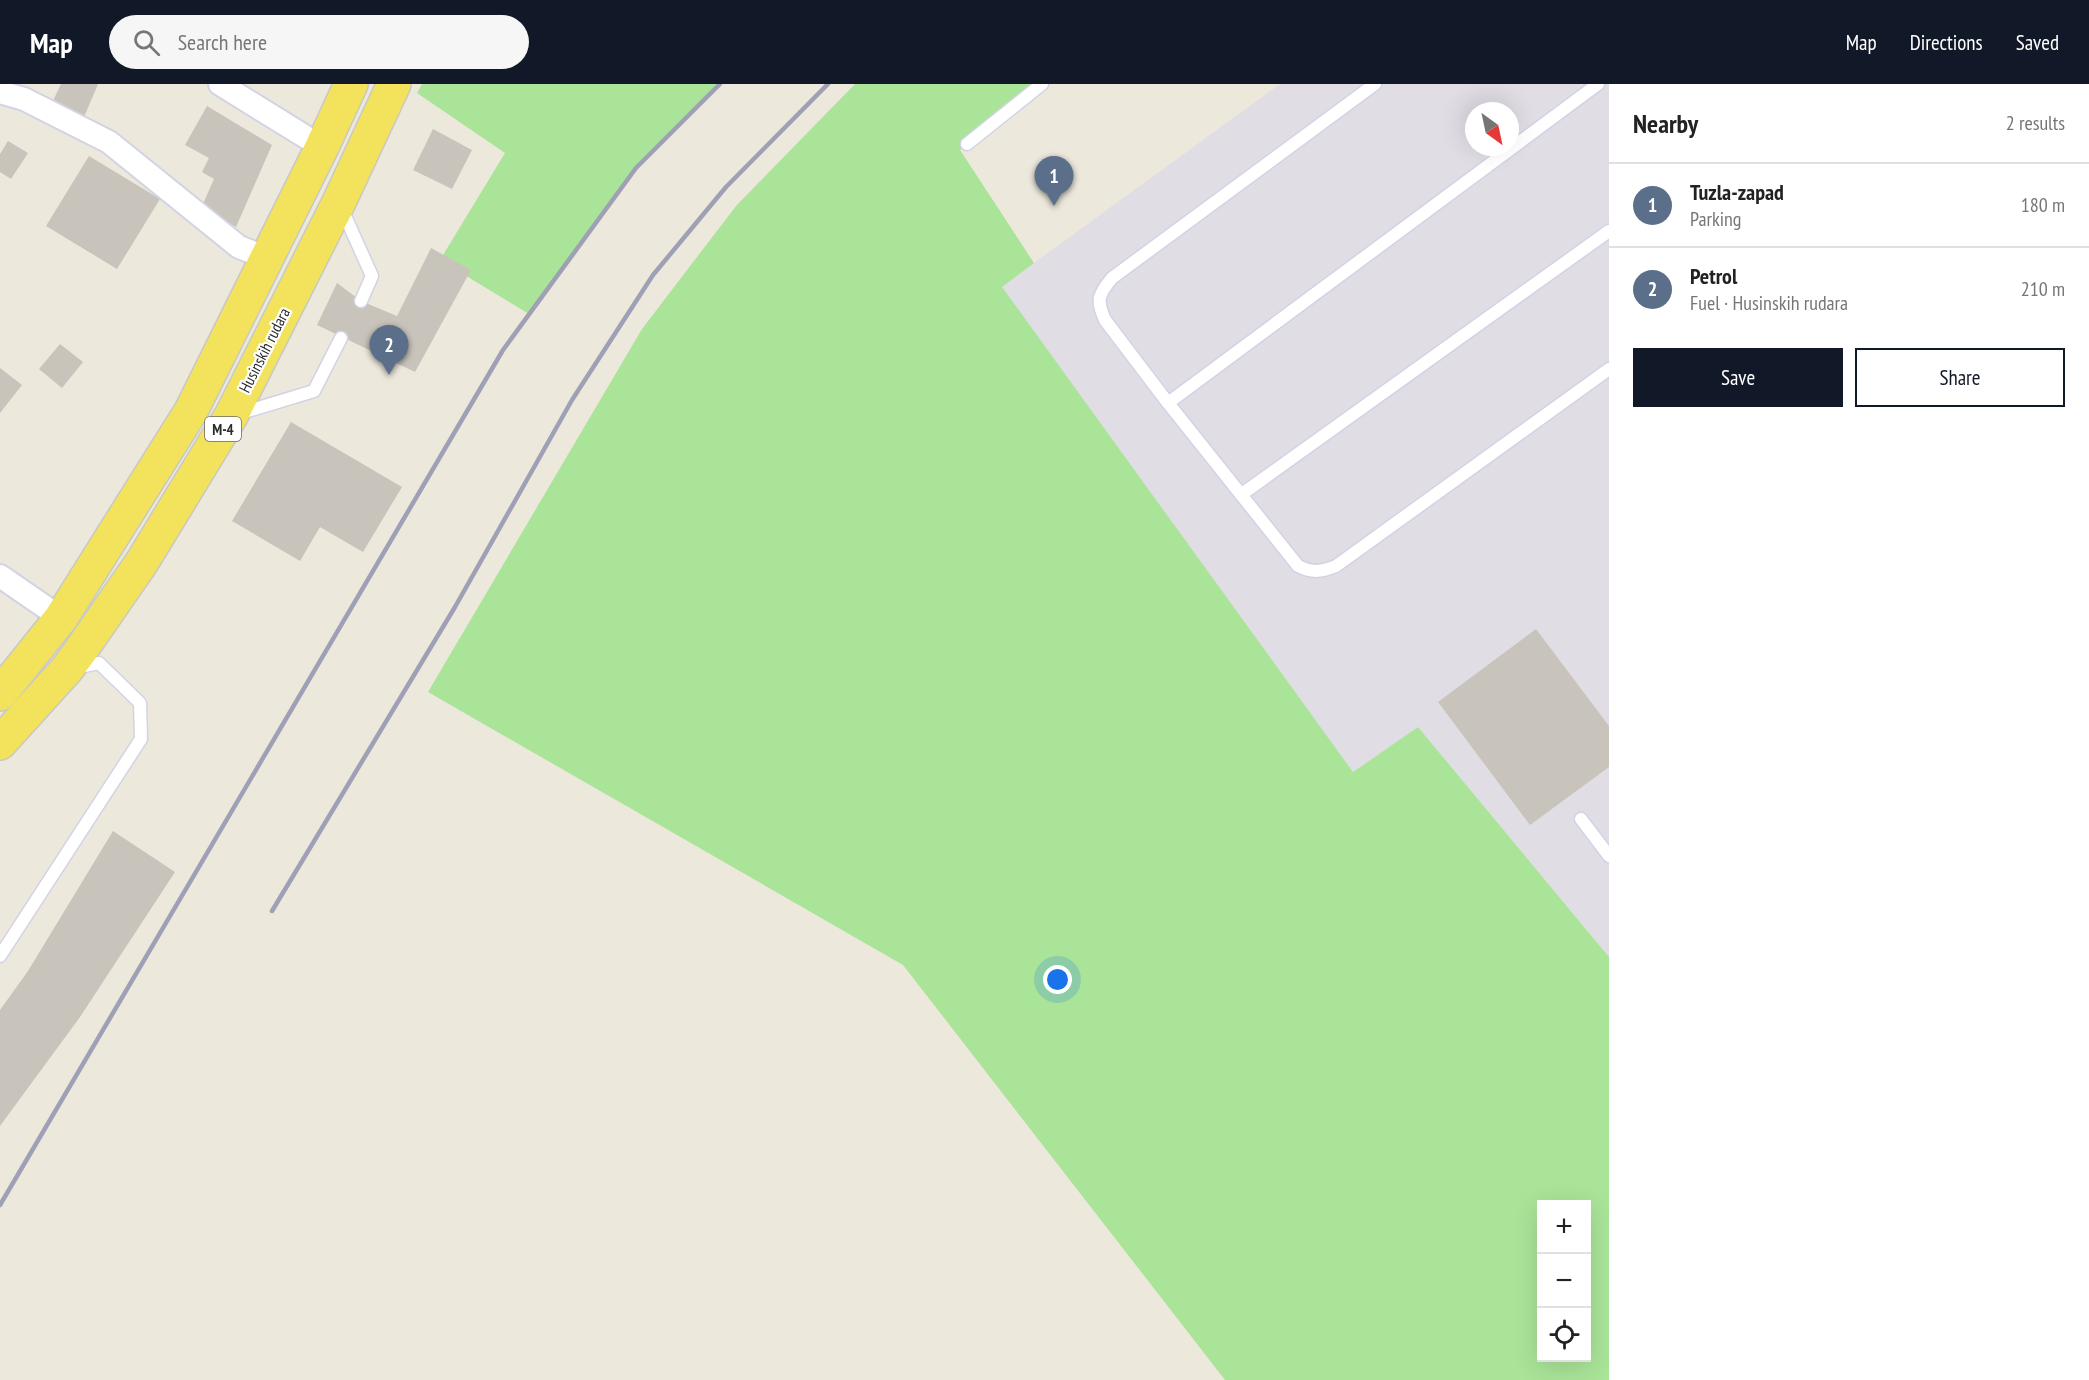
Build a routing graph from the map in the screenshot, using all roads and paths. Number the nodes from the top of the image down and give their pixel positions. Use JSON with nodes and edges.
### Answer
{"nodes":[{"id":1,"x":220,"y":84,"type":"edge"},
{"id":2,"x":351,"y":84,"type":"edge"},
{"id":3,"x":394,"y":84,"type":"edge"},
{"id":4,"x":1042,"y":84,"type":"edge"},
{"id":5,"x":1375,"y":84,"type":"edge"},
{"id":6,"x":1598,"y":84,"type":"edge"},
{"id":7,"x":0,"y":92,"type":"edge"},
{"id":8,"x":967,"y":144,"type":"dead end"},
{"id":9,"x":322,"y":147,"type":"junction"},
{"id":10,"x":339,"y":202,"type":"junction"},
{"id":11,"x":1609,"y":231,"type":"edge"},
{"id":12,"x":267,"y":258,"type":"junction"},
{"id":13,"x":361,"y":302,"type":"dead end"},
{"id":14,"x":341,"y":338,"type":"dead end"},
{"id":15,"x":1609,"y":369,"type":"edge"},
{"id":16,"x":1168,"y":403,"type":"junction"},
{"id":17,"x":231,"y":416,"type":"junction"},
{"id":18,"x":1242,"y":494,"type":"junction"},
{"id":19,"x":0,"y":576,"type":"edge"},
{"id":20,"x":61,"y":618,"type":"junction"},
{"id":21,"x":67,"y":669,"type":"junction"},
{"id":22,"x":0,"y":694,"type":"edge"},
{"id":23,"x":0,"y":743,"type":"edge"},
{"id":24,"x":1581,"y":819,"type":"dead end"},
{"id":25,"x":1609,"y":856,"type":"edge"},
{"id":26,"x":0,"y":956,"type":"edge"}],
"edges":[{"from":1,"to":9,"type":"street"},
{"from":2,"to":9,"type":"main road","number":"M-4"},
{"from":3,"to":10,"type":"main road","name":"Husinskih rudara","number":"M-4"},
{"from":4,"to":8,"type":"lane"},
{"from":5,"to":16,"type":"lane"},
{"from":6,"to":16,"type":"lane"},
{"from":7,"to":12,"type":"street"},
{"from":9,"to":12,"type":"main road","number":"M-4"},
{"from":10,"to":13,"type":"lane"},
{"from":10,"to":17,"type":"main road","name":"Husinskih rudara","number":"M-4"},
{"from":11,"to":18,"type":"lane"},
{"from":12,"to":20,"type":"main road","number":"M-4"},
{"from":14,"to":17,"type":"lane"},
{"from":15,"to":18,"type":"lane"},
{"from":16,"to":18,"type":"lane"},
{"from":17,"to":21,"type":"main road","name":"Husinskih rudara","number":"M-4"},
{"from":19,"to":20,"type":"street"},
{"from":20,"to":22,"type":"main road","number":"M-4"},
{"from":21,"to":23,"type":"main road","name":"Husinskih rudara","number":"M-4"},
{"from":21,"to":26,"type":"lane"},
{"from":24,"to":25,"type":"lane"}]}
